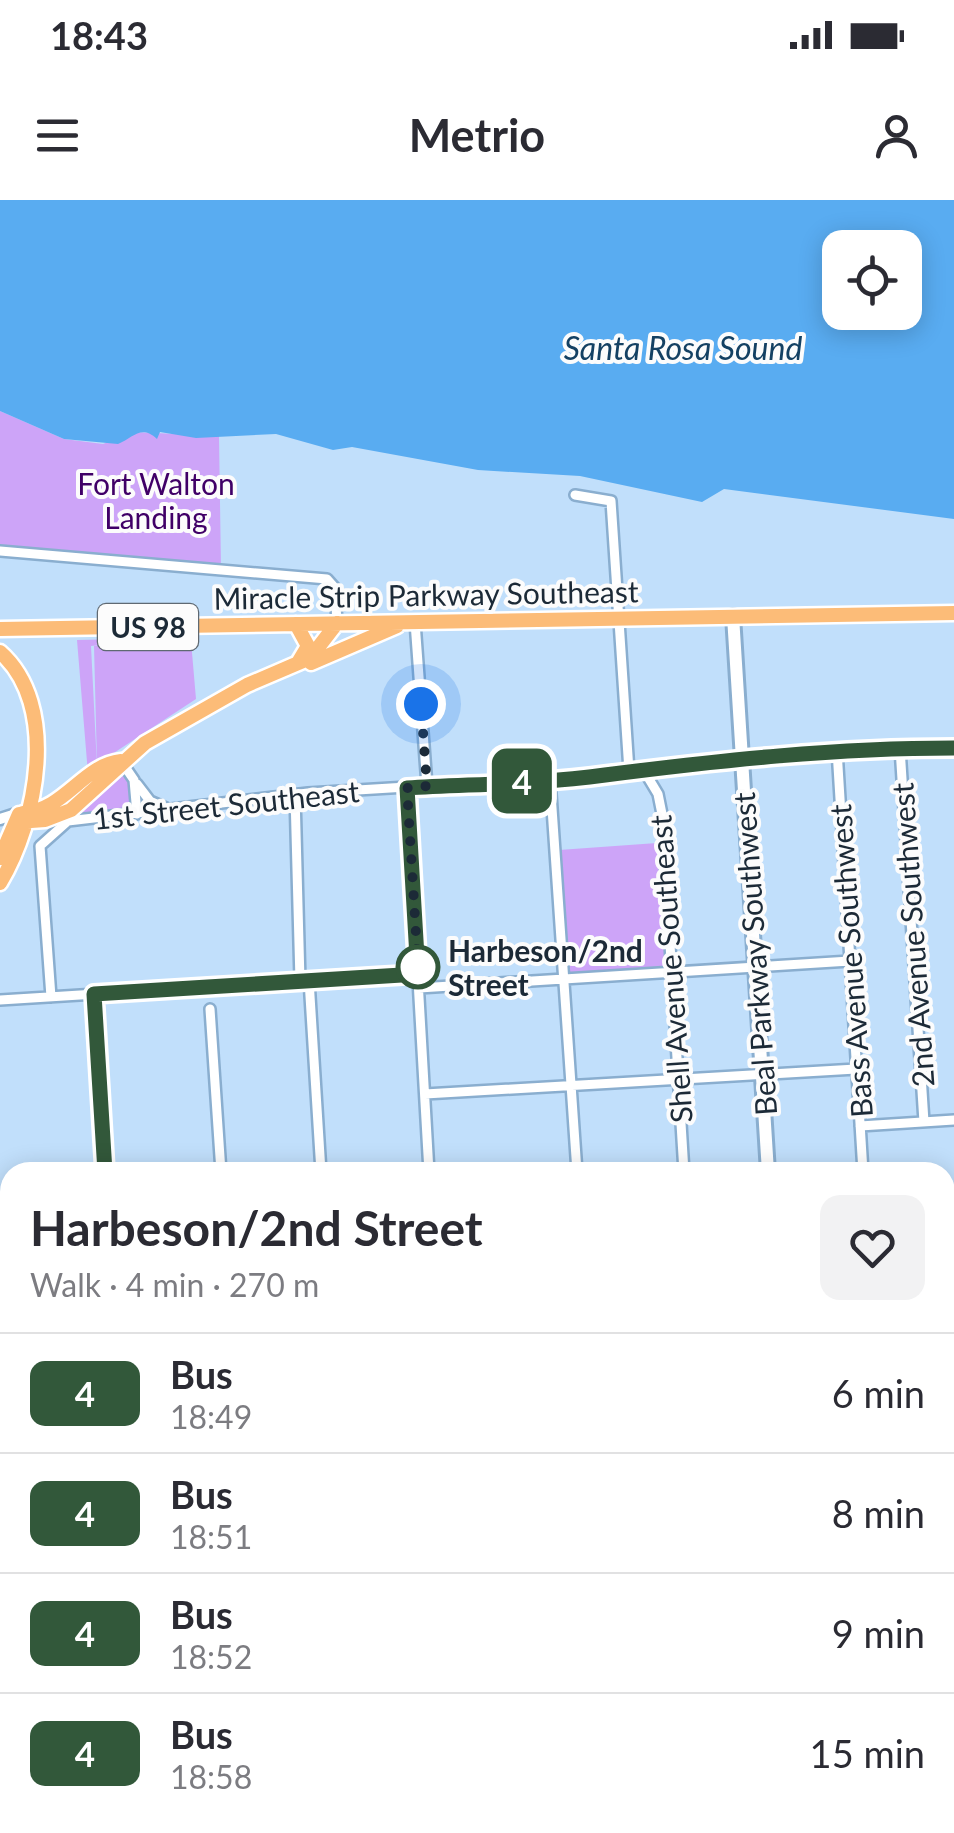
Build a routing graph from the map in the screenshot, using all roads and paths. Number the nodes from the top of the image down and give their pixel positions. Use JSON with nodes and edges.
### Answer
{"nodes":[{"id":1,"x":576,"y":496,"type":"dead end"},
{"id":2,"x":0,"y":551,"type":"edge"},
{"id":3,"x":954,"y":613,"type":"edge"},
{"id":4,"x":734,"y":616,"type":"junction"},
{"id":5,"x":619,"y":618,"type":"junction"},
{"id":6,"x":410,"y":622,"type":"junction"},
{"id":7,"x":296,"y":624,"type":"junction"},
{"id":8,"x":337,"y":624,"type":"junction"},
{"id":9,"x":0,"y":629,"type":"edge"},
{"id":10,"x":0,"y":652,"type":"edge"},
{"id":11,"x":296,"y":665,"type":"junction"},
{"id":12,"x":900,"y":748,"type":"junction"},
{"id":13,"x":954,"y":748,"type":"edge"},
{"id":14,"x":837,"y":750,"type":"junction"},
{"id":15,"x":742,"y":758,"type":"junction"},
{"id":16,"x":121,"y":761,"type":"junction"},
{"id":17,"x":644,"y":768,"type":"junction"},
{"id":18,"x":629,"y":771,"type":"junction"},
{"id":19,"x":550,"y":779,"type":"junction"},
{"id":20,"x":134,"y":780,"type":"junction"},
{"id":21,"x":31,"y":784,"type":"junction"},
{"id":22,"x":427,"y":786,"type":"junction"},
{"id":23,"x":407,"y":788,"type":"junction"},
{"id":24,"x":295,"y":795,"type":"junction"},
{"id":25,"x":56,"y":804,"type":"junction"},
{"id":26,"x":174,"y":810,"type":"junction"},
{"id":27,"x":137,"y":814,"type":"junction"},
{"id":28,"x":23,"y":817,"type":"junction"},
{"id":29,"x":0,"y":819,"type":"edge"},
{"id":30,"x":0,"y":828,"type":"edge"},
{"id":31,"x":4,"y":851,"type":"edge"},
{"id":32,"x":0,"y":882,"type":"edge"},
{"id":33,"x":850,"y":961,"type":"junction"},
{"id":34,"x":755,"y":966,"type":"junction"},
{"id":35,"x":672,"y":972,"type":"junction"},
{"id":36,"x":418,"y":974,"type":"junction"},
{"id":37,"x":563,"y":979,"type":"junction"},
{"id":38,"x":304,"y":981,"type":"junction"},
{"id":39,"x":419,"y":988,"type":"junction"},
{"id":40,"x":94,"y":994,"type":"junction"},
{"id":41,"x":52,"y":997,"type":"junction"},
{"id":42,"x":0,"y":1000,"type":"edge"},
{"id":43,"x":210,"y":1008,"type":"dead end"},
{"id":44,"x":856,"y":1069,"type":"junction"},
{"id":45,"x":762,"y":1074,"type":"junction"},
{"id":46,"x":678,"y":1078,"type":"junction"},
{"id":47,"x":570,"y":1085,"type":"junction"},
{"id":48,"x":425,"y":1094,"type":"junction"},
{"id":49,"x":954,"y":1120,"type":"edge"},
{"id":50,"x":924,"y":1122,"type":"junction"},
{"id":51,"x":860,"y":1126,"type":"junction"},
{"id":52,"x":104,"y":1162,"type":"edge"},
{"id":53,"x":220,"y":1162,"type":"edge"},
{"id":54,"x":320,"y":1162,"type":"edge"},
{"id":55,"x":429,"y":1162,"type":"edge"},
{"id":56,"x":575,"y":1162,"type":"edge"},
{"id":57,"x":683,"y":1162,"type":"edge"},
{"id":58,"x":767,"y":1162,"type":"edge"},
{"id":59,"x":862,"y":1162,"type":"edge"}],
"edges":[{"from":1,"to":5,"type":"street"},
{"from":2,"to":8,"type":"street"},
{"from":3,"to":4,"type":"highway","number":"US 98"},
{"from":4,"to":5,"type":"highway","name":"Miracle Strip Parkway Southeast","number":"US 98"},
{"from":4,"to":15,"type":"main road","name":"Beal Parkway Southwest"},
{"from":5,"to":6,"type":"highway","name":"Miracle Strip Parkway Southeast","number":"US 98"},
{"from":5,"to":18,"type":"street"},
{"from":6,"to":8,"type":"highway","name":"Miracle Strip Parkway Southeast","number":"US 98"},
{"from":6,"to":11,"type":"highway"},
{"from":6,"to":22,"type":"street"},
{"from":7,"to":8,"type":"highway","name":"Miracle Strip Parkway Southeast","number":"US 98"},
{"from":7,"to":9,"type":"highway","name":"Miracle Strip Parkway Southeast","number":"US 98"},
{"from":7,"to":11,"type":"highway"},
{"from":8,"to":11,"type":"highway"},
{"from":10,"to":21,"type":"highway"},
{"from":11,"to":16,"type":"highway"},
{"from":12,"to":13,"type":"street","name":"1st Street Southeast"},
{"from":12,"to":14,"type":"street","name":"1st Street Southeast"},
{"from":12,"to":50,"type":"street","name":"2nd Avenue Southwest"},
{"from":14,"to":15,"type":"street","name":"1st Street Southeast"},
{"from":14,"to":33,"type":"street","name":"Bass Avenue Southwest"},
{"from":15,"to":17,"type":"street","name":"1st Street Southeast"},
{"from":15,"to":34,"type":"main road","name":"Beal Parkway Southwest"},
{"from":16,"to":20,"type":"street"},
{"from":16,"to":25,"type":"highway"},
{"from":16,"to":28,"type":"highway"},
{"from":17,"to":18,"type":"street","name":"1st Street Southeast"},
{"from":17,"to":35,"type":"street","name":"Shell Avenue Southeast"},
{"from":18,"to":19,"type":"street","name":"1st Street Southeast"},
{"from":19,"to":22,"type":"street","name":"1st Street Southeast"},
{"from":19,"to":37,"type":"street"},
{"from":20,"to":26,"type":"street"},
{"from":20,"to":27,"type":"street"},
{"from":21,"to":25,"type":"highway"},
{"from":21,"to":28,"type":"highway"},
{"from":22,"to":23,"type":"street","name":"1st Street Southeast"},
{"from":23,"to":24,"type":"street","name":"1st Street Southeast"},
{"from":23,"to":36,"type":"street"},
{"from":24,"to":26,"type":"street","name":"1st Street Southeast"},
{"from":24,"to":38,"type":"street"},
{"from":25,"to":28,"type":"highway"},
{"from":26,"to":27,"type":"street","name":"1st Street Southeast"},
{"from":27,"to":41,"type":"street","name":"1st Street Southeast"},
{"from":28,"to":29,"type":"street"},
{"from":28,"to":31,"type":"highway"},
{"from":28,"to":32,"type":"highway"},
{"from":30,"to":31,"type":"highway"},
{"from":33,"to":34,"type":"street"},
{"from":33,"to":44,"type":"street","name":"Bass Avenue Southwest"},
{"from":34,"to":35,"type":"street"},
{"from":34,"to":45,"type":"main road","name":"Beal Parkway Southwest"},
{"from":35,"to":37,"type":"street"},
{"from":35,"to":46,"type":"street","name":"Shell Avenue Southeast"},
{"from":36,"to":38,"type":"street"},
{"from":36,"to":39,"type":"street"},
{"from":37,"to":39,"type":"street"},
{"from":37,"to":47,"type":"street"},
{"from":38,"to":40,"type":"street"},
{"from":38,"to":54,"type":"street"},
{"from":39,"to":48,"type":"street"},
{"from":40,"to":41,"type":"street"},
{"from":40,"to":52,"type":"street"},
{"from":41,"to":42,"type":"street"},
{"from":43,"to":53,"type":"street"},
{"from":44,"to":45,"type":"street"},
{"from":44,"to":51,"type":"street","name":"Bass Avenue Southwest"},
{"from":45,"to":46,"type":"street"},
{"from":45,"to":58,"type":"main road","name":"Beal Parkway Southwest"},
{"from":46,"to":47,"type":"street"},
{"from":46,"to":57,"type":"street","name":"Shell Avenue Southeast"},
{"from":47,"to":48,"type":"street"},
{"from":47,"to":56,"type":"street"},
{"from":48,"to":55,"type":"street"},
{"from":49,"to":50,"type":"street"},
{"from":50,"to":51,"type":"street"},
{"from":51,"to":59,"type":"street","name":"Bass Avenue Southwest"}]}
